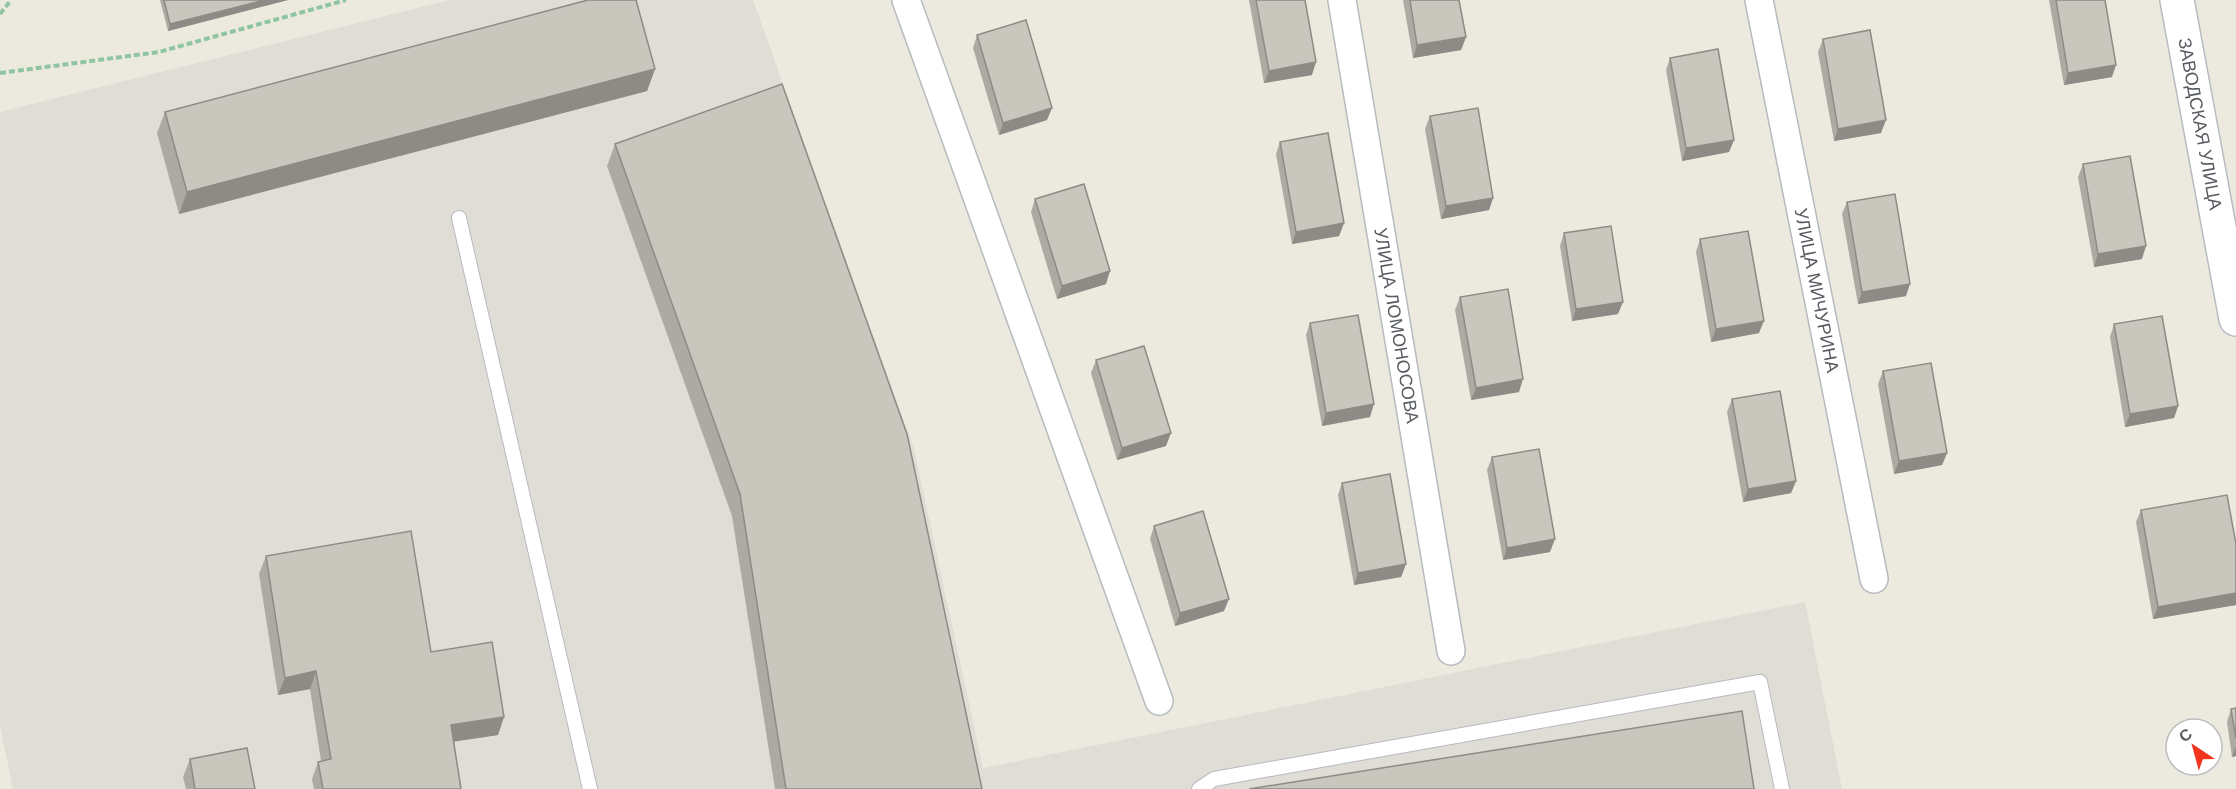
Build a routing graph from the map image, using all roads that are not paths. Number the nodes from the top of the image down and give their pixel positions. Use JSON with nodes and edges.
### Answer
{"nodes":[{"id":1,"x":906,"y":0,"type":"edge"},
{"id":2,"x":1342,"y":0,"type":"edge"},
{"id":3,"x":1759,"y":0,"type":"edge"},
{"id":4,"x":2177,"y":0,"type":"edge"},
{"id":5,"x":459,"y":218,"type":"dead end"},
{"id":6,"x":2232,"y":272,"type":"edge"},
{"id":7,"x":2236,"y":319,"type":"edge"},
{"id":8,"x":1874,"y":579,"type":"dead end"},
{"id":9,"x":1451,"y":651,"type":"dead end"},
{"id":10,"x":1159,"y":701,"type":"dead end"},
{"id":11,"x":590,"y":789,"type":"edge"},
{"id":12,"x":1199,"y":789,"type":"edge"},
{"id":13,"x":1782,"y":789,"type":"edge"}],
"edges":[{"from":1,"to":10,"type":"street"},
{"from":2,"to":9,"type":"street","name":"УЛИЦА ЛОМОНОСОВА"},
{"from":3,"to":8,"type":"street","name":"УЛИЦА МИЧУРИНА"},
{"from":4,"to":6,"type":"street","name":"ЗАВОДСКАЯ УЛИЦА"},
{"from":5,"to":11,"type":"lane"},
{"from":6,"to":7,"type":"street","name":"ЗАВОДСКАЯ УЛИЦА"},
{"from":12,"to":13,"type":"lane"}]}
